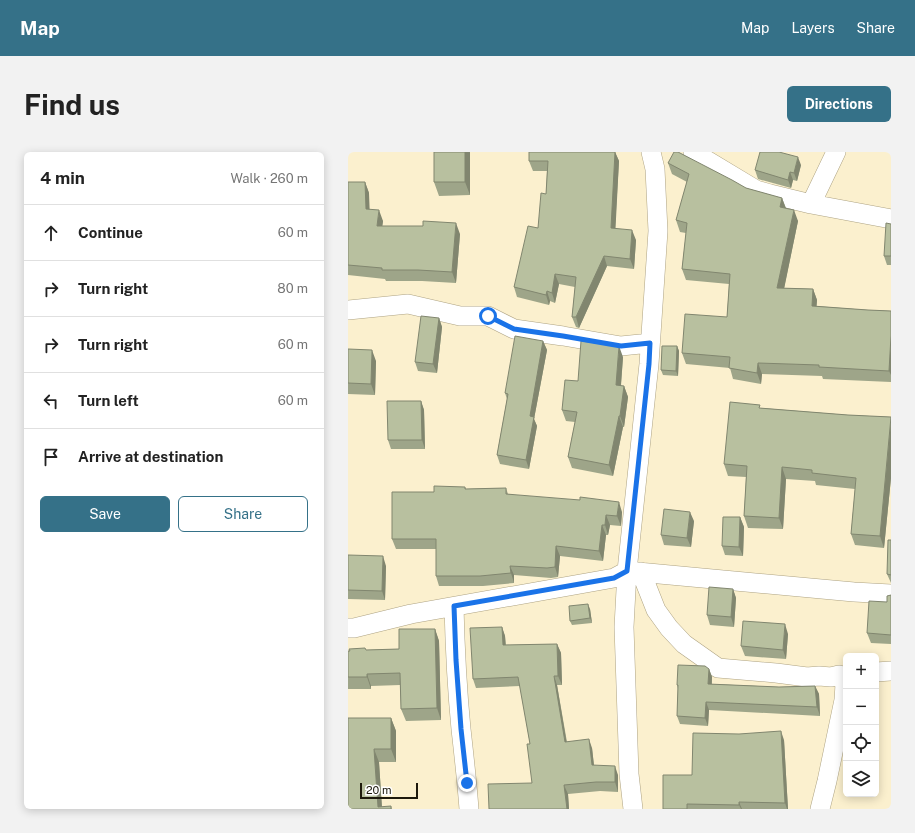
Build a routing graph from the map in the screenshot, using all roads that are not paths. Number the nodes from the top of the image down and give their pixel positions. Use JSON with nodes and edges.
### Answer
{"nodes":[{"id":1,"x":652,"y":152,"type":"edge"},
{"id":2,"x":693,"y":152,"type":"edge"},
{"id":3,"x":836,"y":152,"type":"edge"},
{"id":4,"x":811,"y":204,"type":"junction"},
{"id":5,"x":891,"y":219,"type":"edge"},
{"id":6,"x":348,"y":310,"type":"edge"},
{"id":7,"x":650,"y":343,"type":"junction"},
{"id":8,"x":634,"y":572,"type":"junction"},
{"id":9,"x":891,"y":594,"type":"edge"},
{"id":10,"x":454,"y":606,"type":"junction"},
{"id":11,"x":348,"y":628,"type":"edge"},
{"id":12,"x":891,"y":671,"type":"edge"},
{"id":13,"x":879,"y":672,"type":"edge"},
{"id":14,"x":843,"y":675,"type":"edge"},
{"id":15,"x":845,"y":689,"type":"edge"},
{"id":16,"x":469,"y":809,"type":"edge"},
{"id":17,"x":632,"y":809,"type":"edge"},
{"id":18,"x":820,"y":809,"type":"edge"}],
"edges":[{"from":1,"to":7,"type":"street"},
{"from":2,"to":4,"type":"street"},
{"from":3,"to":4,"type":"street"},
{"from":4,"to":5,"type":"street"},
{"from":6,"to":7,"type":"street"},
{"from":7,"to":8,"type":"street"},
{"from":8,"to":9,"type":"street"},
{"from":8,"to":10,"type":"street"},
{"from":8,"to":14,"type":"street"},
{"from":8,"to":17,"type":"street"},
{"from":10,"to":11,"type":"street"},
{"from":10,"to":16,"type":"street"},
{"from":12,"to":13,"type":"street"},
{"from":15,"to":18,"type":"street"}]}
